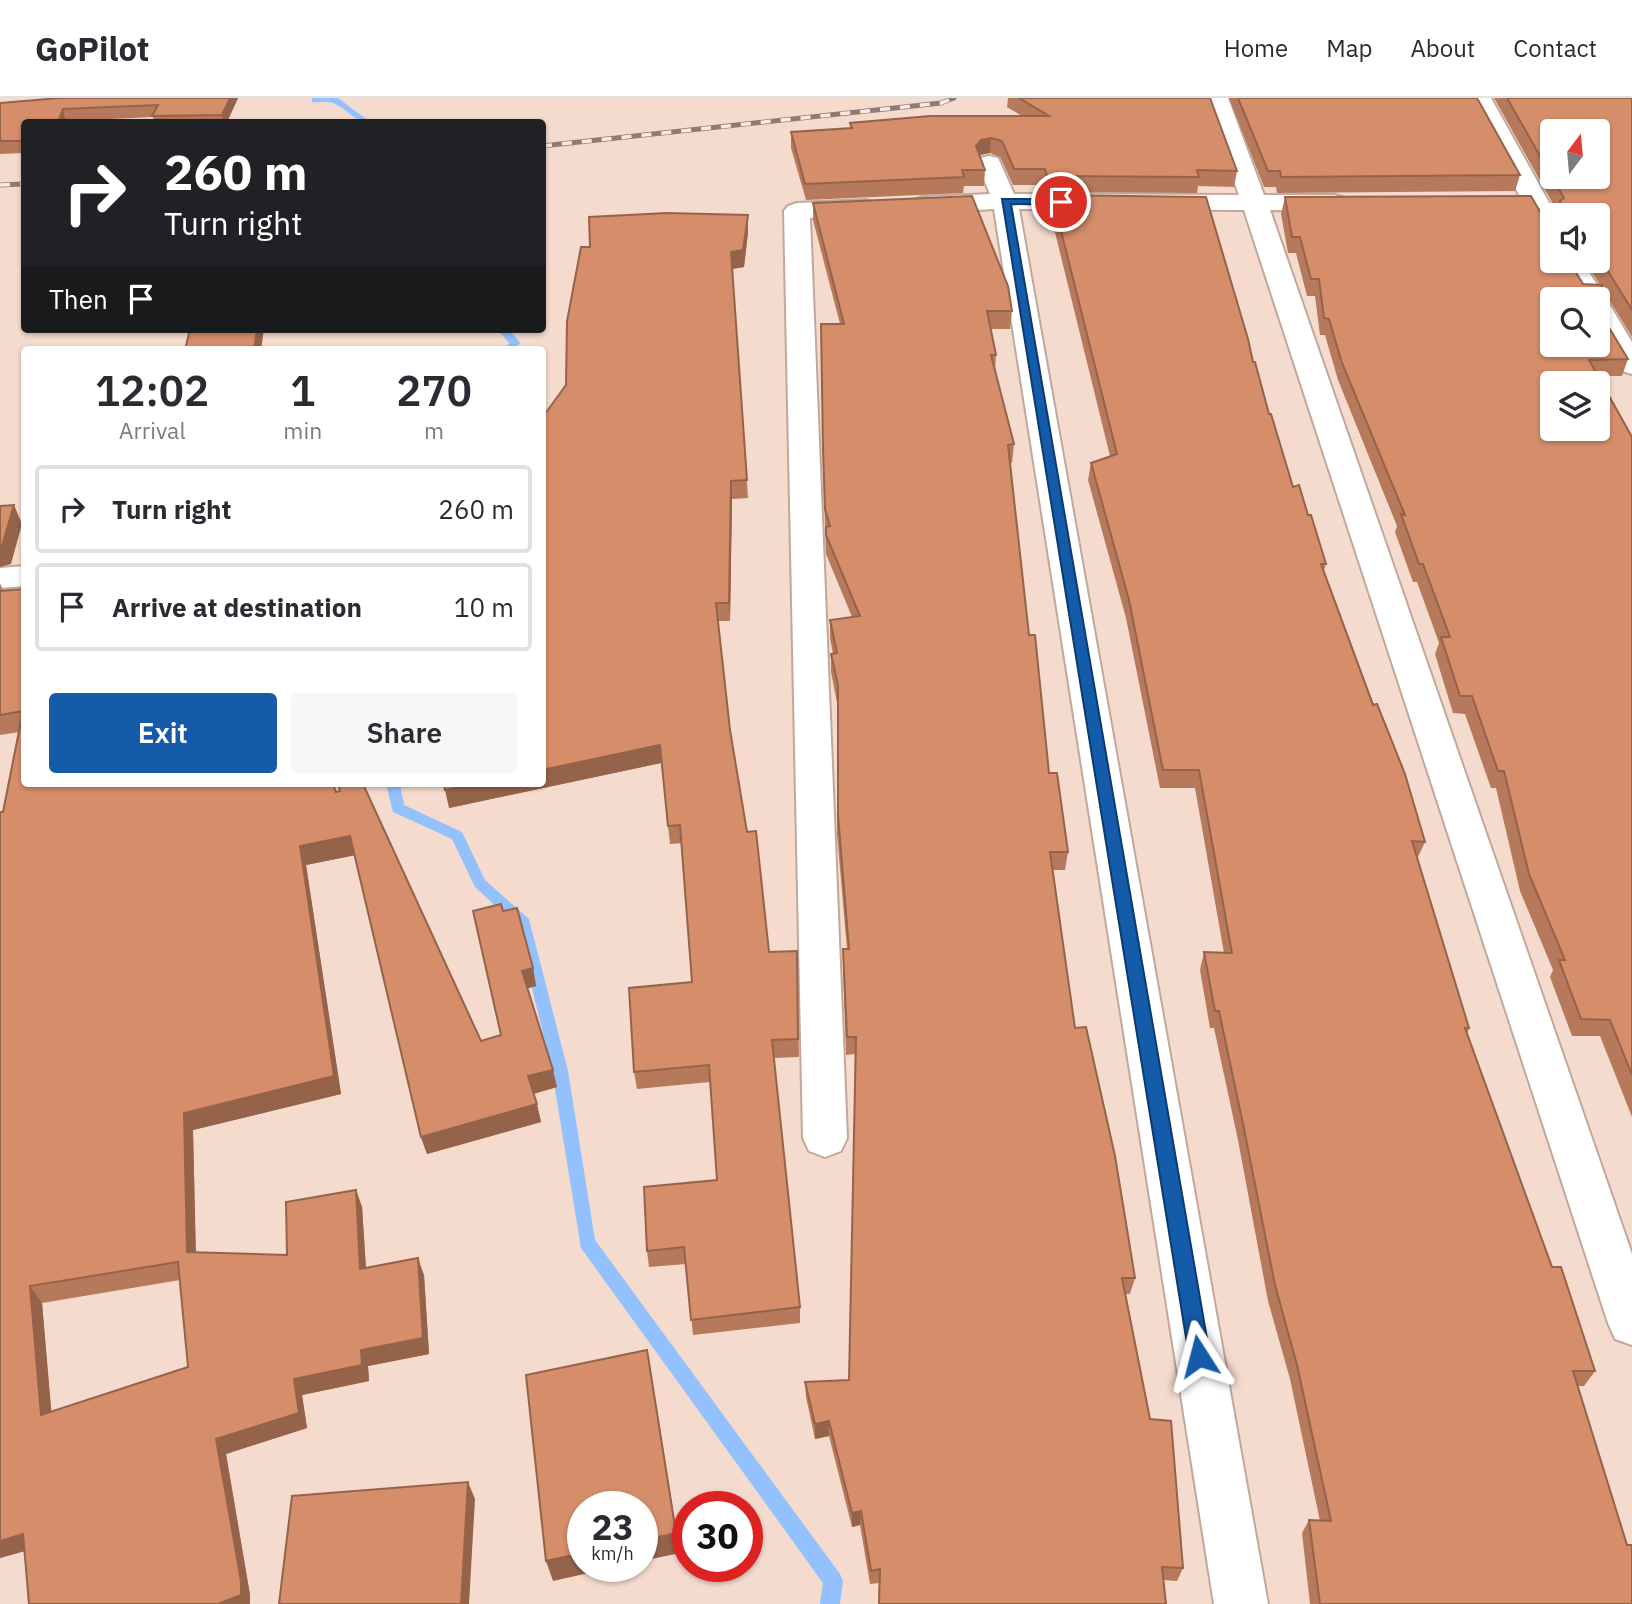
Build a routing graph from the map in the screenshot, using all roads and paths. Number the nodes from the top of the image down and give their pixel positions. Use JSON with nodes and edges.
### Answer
{"nodes":[{"id":1,"x":1216,"y":98,"type":"edge"},
{"id":2,"x":1479,"y":98,"type":"edge"},
{"id":3,"x":989,"y":163,"type":"dead end"},
{"id":4,"x":1005,"y":201,"type":"junction"},
{"id":5,"x":1506,"y":201,"type":"edge"},
{"id":6,"x":1533,"y":201,"type":"junction"},
{"id":7,"x":1352,"y":203,"type":"edge"},
{"id":8,"x":1255,"y":204,"type":"junction"},
{"id":9,"x":1540,"y":212,"type":"edge"},
{"id":10,"x":1610,"y":328,"type":"edge"},
{"id":11,"x":1632,"y":365,"type":"edge"},
{"id":12,"x":21,"y":576,"type":"edge"},
{"id":13,"x":0,"y":578,"type":"edge"},
{"id":14,"x":825,"y":1138,"type":"dead end"},
{"id":15,"x":1632,"y":1323,"type":"edge"},
{"id":16,"x":1241,"y":1604,"type":"edge"}],
"edges":[{"from":1,"to":8,"type":"street"},
{"from":2,"to":6,"type":"street"},
{"from":3,"to":4,"type":"street"},
{"from":4,"to":8,"type":"street"},
{"from":4,"to":14,"type":"street"},
{"from":4,"to":16,"type":"street"},
{"from":5,"to":6,"type":"street"},
{"from":6,"to":9,"type":"street"},
{"from":7,"to":8,"type":"street"},
{"from":8,"to":15,"type":"street"},
{"from":10,"to":11,"type":"street"},
{"from":12,"to":13,"type":"street"}]}
